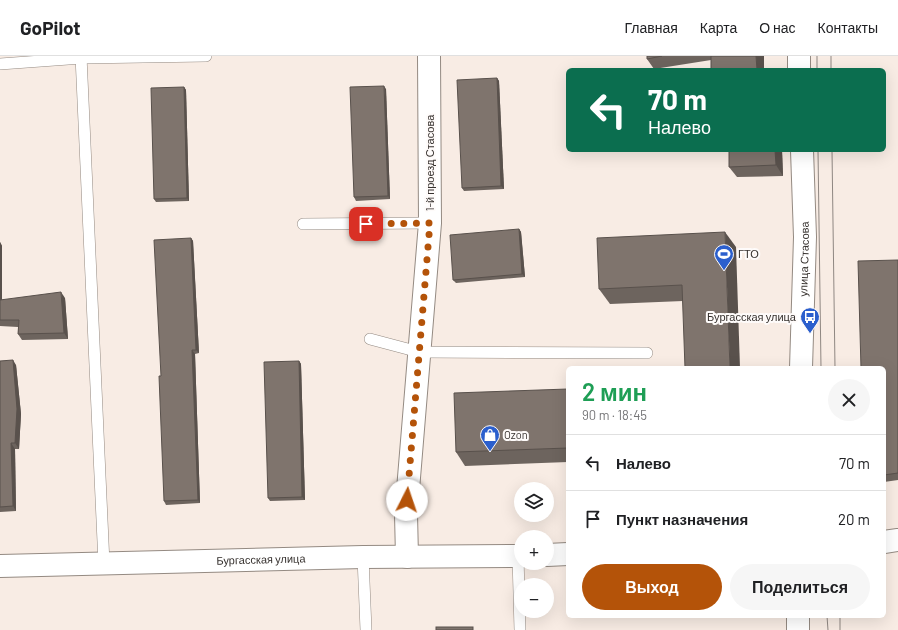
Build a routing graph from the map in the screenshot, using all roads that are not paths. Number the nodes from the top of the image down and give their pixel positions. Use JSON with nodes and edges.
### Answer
{"nodes":[{"id":1,"x":206,"y":56,"type":"edge"},
{"id":2,"x":429,"y":56,"type":"edge"},
{"id":3,"x":799,"y":56,"type":"edge"},
{"id":4,"x":82,"y":57,"type":"edge"},
{"id":5,"x":0,"y":64,"type":"edge"},
{"id":6,"x":799,"y":68,"type":"edge"},
{"id":7,"x":802,"y":152,"type":"edge"},
{"id":8,"x":430,"y":223,"type":"junction"},
{"id":9,"x":303,"y":224,"type":"dead end"},
{"id":10,"x":370,"y":339,"type":"dead end"},
{"id":11,"x":419,"y":352,"type":"junction"},
{"id":12,"x":647,"y":353,"type":"dead end"},
{"id":13,"x":801,"y":366,"type":"edge"},
{"id":14,"x":898,"y":540,"type":"edge"},
{"id":15,"x":886,"y":542,"type":"edge"},
{"id":16,"x":566,"y":554,"type":"edge"},
{"id":17,"x":554,"y":555,"type":"edge"},
{"id":18,"x":514,"y":556,"type":"edge"},
{"id":19,"x":363,"y":557,"type":"junction"},
{"id":20,"x":407,"y":557,"type":"junction"},
{"id":21,"x":104,"y":564,"type":"junction"},
{"id":22,"x":0,"y":566,"type":"edge"},
{"id":23,"x":519,"y":570,"type":"edge"},
{"id":24,"x":798,"y":618,"type":"edge"},
{"id":25,"x":366,"y":630,"type":"edge"},
{"id":26,"x":520,"y":630,"type":"edge"},
{"id":27,"x":798,"y":630,"type":"edge"}],
"edges":[{"from":1,"to":4,"type":"lane"},
{"from":2,"to":8,"type":"street","name":"1-й проезд Стасова"},
{"from":3,"to":6,"type":"street"},
{"from":4,"to":5,"type":"lane"},
{"from":4,"to":21,"type":"lane"},
{"from":7,"to":13,"type":"street","name":"улица Стасова"},
{"from":8,"to":9,"type":"lane"},
{"from":8,"to":11,"type":"street","name":"1-й проезд Стасова"},
{"from":10,"to":11,"type":"lane"},
{"from":11,"to":12,"type":"lane"},
{"from":11,"to":20,"type":"street","name":"1-й проезд Стасова"},
{"from":14,"to":15,"type":"street"},
{"from":16,"to":17,"type":"street"},
{"from":18,"to":20,"type":"street","name":"Бургасская улица"},
{"from":19,"to":20,"type":"street","name":"Бургасская улица"},
{"from":19,"to":21,"type":"street","name":"Бургасская улица"},
{"from":19,"to":25,"type":"lane"},
{"from":21,"to":22,"type":"street","name":"Бургасская улица"},
{"from":23,"to":26,"type":"lane"},
{"from":24,"to":27,"type":"street"}]}
